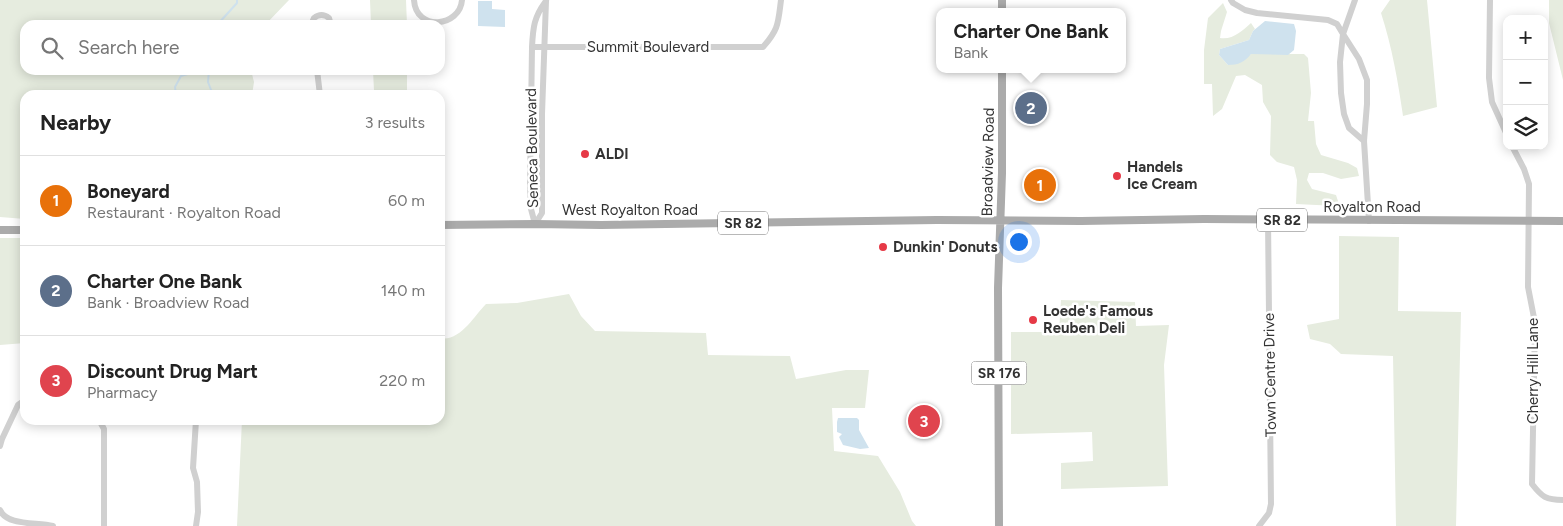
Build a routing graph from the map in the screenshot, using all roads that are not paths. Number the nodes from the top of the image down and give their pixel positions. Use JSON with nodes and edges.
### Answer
{"nodes":[{"id":1,"x":414,"y":0,"type":"edge"},
{"id":2,"x":462,"y":0,"type":"edge"},
{"id":3,"x":782,"y":0,"type":"edge"},
{"id":4,"x":1231,"y":0,"type":"edge"},
{"id":5,"x":1355,"y":0,"type":"edge"},
{"id":6,"x":1490,"y":0,"type":"edge"},
{"id":7,"x":547,"y":1,"type":"edge"},
{"id":8,"x":313,"y":20,"type":"edge"},
{"id":9,"x":330,"y":20,"type":"edge"},
{"id":10,"x":426,"y":20,"type":"edge"},
{"id":11,"x":445,"y":21,"type":"edge"},
{"id":12,"x":1343,"y":34,"type":"junction"},
{"id":13,"x":532,"y":47,"type":"junction"},
{"id":14,"x":544,"y":47,"type":"junction"},
{"id":15,"x":1002,"y":73,"type":"edge"},
{"id":16,"x":318,"y":75,"type":"edge"},
{"id":17,"x":319,"y":90,"type":"edge"},
{"id":18,"x":1503,"y":126,"type":"edge"},
{"id":19,"x":1364,"y":141,"type":"junction"},
{"id":20,"x":1514,"y":150,"type":"edge"},
{"id":21,"x":1268,"y":219,"type":"junction"},
{"id":22,"x":1001,"y":220,"type":"junction"},
{"id":23,"x":1563,"y":220,"type":"edge"},
{"id":24,"x":1369,"y":221,"type":"junction"},
{"id":25,"x":1529,"y":221,"type":"junction"},
{"id":26,"x":535,"y":224,"type":"junction"},
{"id":27,"x":445,"y":225,"type":"edge"},
{"id":28,"x":0,"y":230,"type":"edge"},
{"id":29,"x":20,"y":230,"type":"edge"},
{"id":30,"x":20,"y":404,"type":"edge"},
{"id":31,"x":102,"y":425,"type":"edge"},
{"id":32,"x":196,"y":425,"type":"edge"},
{"id":33,"x":0,"y":446,"type":"edge"},
{"id":34,"x":1563,"y":500,"type":"edge"},
{"id":35,"x":0,"y":510,"type":"edge"},
{"id":36,"x":53,"y":526,"type":"edge"},
{"id":37,"x":104,"y":526,"type":"edge"},
{"id":38,"x":196,"y":526,"type":"edge"},
{"id":39,"x":999,"y":526,"type":"edge"},
{"id":40,"x":1259,"y":526,"type":"edge"}],
"edges":[{"from":1,"to":10,"type":"street"},
{"from":2,"to":11,"type":"street"},
{"from":3,"to":14,"type":"street","name":"Summit Boulevard"},
{"from":4,"to":12,"type":"street"},
{"from":5,"to":12,"type":"street"},
{"from":6,"to":18,"type":"street"},
{"from":7,"to":13,"type":"street","name":"Seneca Boulevard"},
{"from":7,"to":14,"type":"street","name":"Seneca Boulevard"},
{"from":8,"to":9,"type":"street"},
{"from":12,"to":19,"type":"street"},
{"from":12,"to":19,"type":"street"},
{"from":13,"to":14,"type":"street","name":"Summit Boulevard"},
{"from":13,"to":26,"type":"street","name":"Seneca Boulevard"},
{"from":14,"to":26,"type":"street","name":"Seneca Boulevard"},
{"from":15,"to":22,"type":"main road","name":"Broadview Road","number":"SR 176"},
{"from":16,"to":17,"type":"street"},
{"from":19,"to":24,"type":"street"},
{"from":20,"to":25,"type":"street","name":"Cherry Hill Lane"},
{"from":21,"to":22,"type":"main road","name":"Royalton Road","number":"SR 82"},
{"from":21,"to":24,"type":"main road","name":"Royalton Road","number":"SR 82"},
{"from":21,"to":40,"type":"street","name":"Town Centre Drive"},
{"from":22,"to":26,"type":"main road","name":"West Royalton Road","number":"SR 82"},
{"from":22,"to":39,"type":"main road","name":"Broadview Road","number":"SR 176"},
{"from":23,"to":25,"type":"main road","name":"Royalton Road","number":"SR 82"},
{"from":24,"to":25,"type":"main road","name":"Royalton Road","number":"SR 82"},
{"from":25,"to":34,"type":"street","name":"Cherry Hill Lane"},
{"from":26,"to":27,"type":"main road","name":"West Royalton Road","number":"SR 82"},
{"from":28,"to":29,"type":"main road"},
{"from":30,"to":33,"type":"street"},
{"from":31,"to":37,"type":"street"},
{"from":32,"to":38,"type":"street"},
{"from":35,"to":36,"type":"street"}]}
